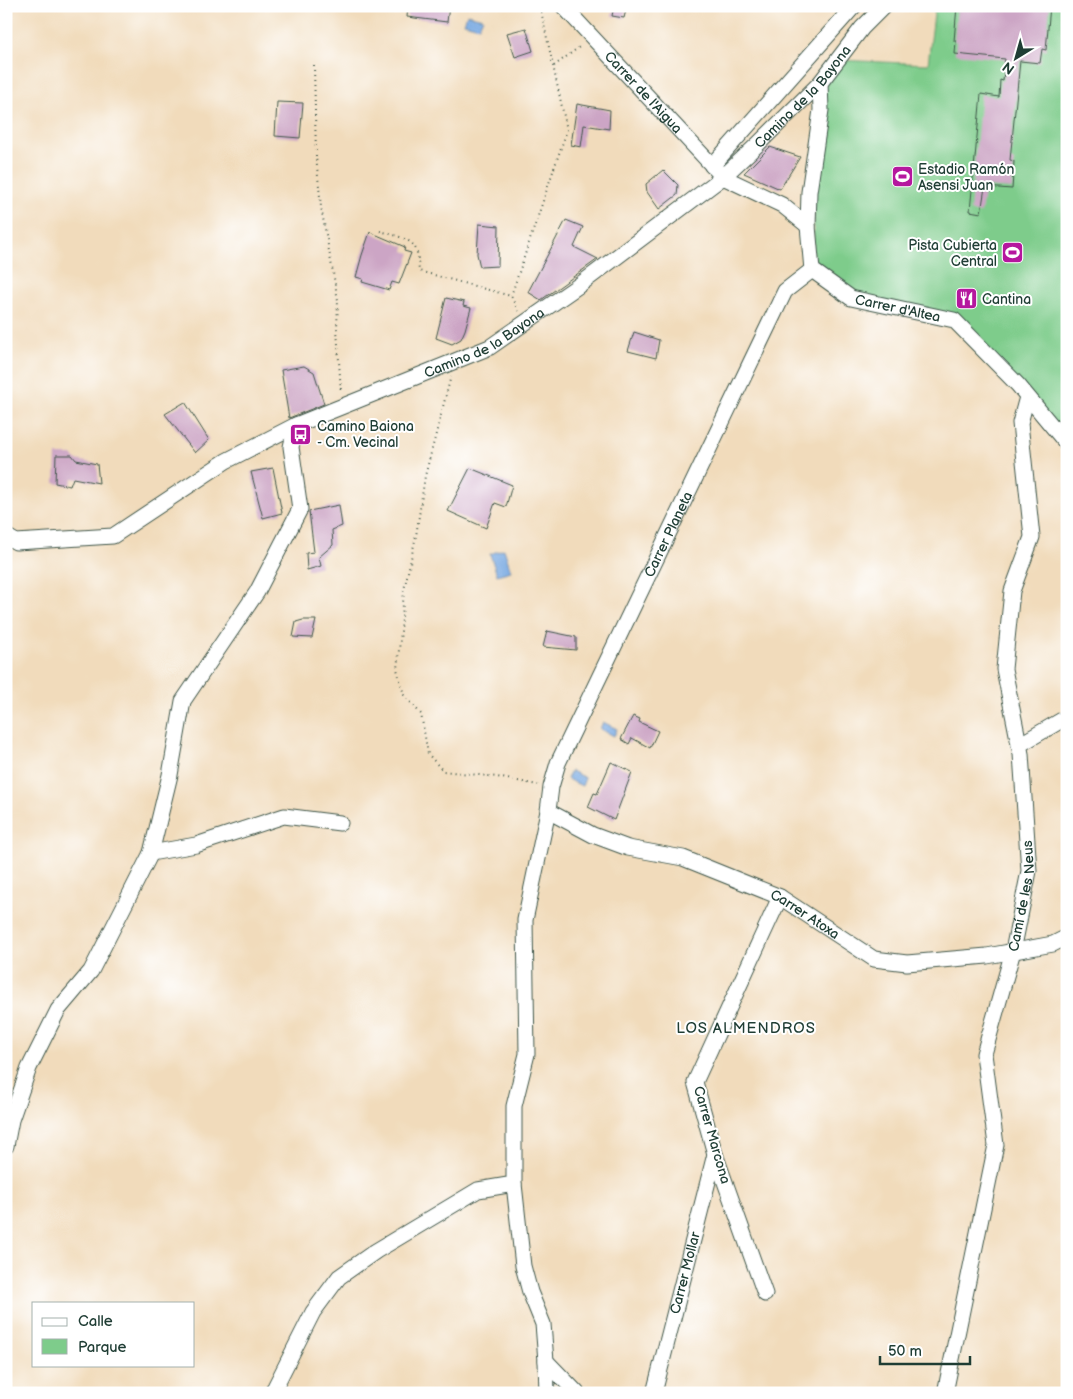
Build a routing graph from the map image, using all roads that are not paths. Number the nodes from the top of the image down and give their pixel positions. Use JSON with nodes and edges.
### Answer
{"nodes":[{"id":1,"x":562,"y":6,"type":"edge"},
{"id":2,"x":854,"y":6,"type":"edge"},
{"id":3,"x":884,"y":6,"type":"edge"},
{"id":4,"x":820,"y":82,"type":"junction"},
{"id":5,"x":712,"y":166,"type":"junction"},
{"id":6,"x":723,"y":177,"type":"junction"},
{"id":7,"x":808,"y":226,"type":"junction"},
{"id":8,"x":812,"y":270,"type":"junction"},
{"id":9,"x":1028,"y":397,"type":"junction"},
{"id":10,"x":296,"y":425,"type":"junction"},
{"id":11,"x":1067,"y":444,"type":"edge"},
{"id":12,"x":6,"y":536,"type":"edge"},
{"id":13,"x":1067,"y":717,"type":"edge"},
{"id":14,"x":1019,"y":746,"type":"junction"},
{"id":15,"x":548,"y":811,"type":"junction"},
{"id":16,"x":340,"y":823,"type":"dead end"},
{"id":17,"x":151,"y":853,"type":"junction"},
{"id":18,"x":780,"y":897,"type":"junction"},
{"id":19,"x":1067,"y":937,"type":"edge"},
{"id":20,"x":1013,"y":951,"type":"junction"},
{"id":21,"x":6,"y":1146,"type":"edge"},
{"id":22,"x":715,"y":1154,"type":"junction"},
{"id":23,"x":514,"y":1184,"type":"junction"},
{"id":24,"x":765,"y":1294,"type":"dead end"},
{"id":25,"x":546,"y":1361,"type":"junction"},
{"id":26,"x":272,"y":1393,"type":"edge"},
{"id":27,"x":547,"y":1393,"type":"edge"},
{"id":28,"x":578,"y":1393,"type":"edge"},
{"id":29,"x":654,"y":1393,"type":"edge"},
{"id":30,"x":945,"y":1393,"type":"edge"}],
"edges":[{"from":1,"to":5,"type":"street","name":"Carrer de l'Aigua"},
{"from":2,"to":5,"type":"street"},
{"from":3,"to":4,"type":"street","name":"Camino de la Bayona"},
{"from":4,"to":6,"type":"street","name":"Camino de la Bayona"},
{"from":4,"to":7,"type":"street"},
{"from":5,"to":6,"type":"street","name":"Carrer de l'Aigua"},
{"from":6,"to":7,"type":"street","name":"Carrer de l'Aigua"},
{"from":6,"to":10,"type":"street","name":"Camino de la Bayona"},
{"from":7,"to":8,"type":"street"},
{"from":8,"to":9,"type":"street","name":"Carrer d'Altea"},
{"from":8,"to":15,"type":"street","name":"Carrer Planeta"},
{"from":9,"to":11,"type":"street","name":"Carrer d'Altea"},
{"from":9,"to":14,"type":"street","name":"Camí de les Neus"},
{"from":10,"to":12,"type":"street","name":"Camino de la Bayona"},
{"from":10,"to":17,"type":"street"},
{"from":13,"to":14,"type":"street"},
{"from":14,"to":20,"type":"street","name":"Camí de les Neus"},
{"from":15,"to":18,"type":"street","name":"Carrer Atoxa"},
{"from":15,"to":23,"type":"street","name":"Carrer Planeta"},
{"from":16,"to":17,"type":"street"},
{"from":17,"to":21,"type":"street"},
{"from":18,"to":20,"type":"street","name":"Carrer Atoxa"},
{"from":18,"to":22,"type":"street","name":"Carrer Marcona"},
{"from":19,"to":20,"type":"street","name":"Carrer Atoxa"},
{"from":20,"to":30,"type":"street","name":"Camí de les Neus"},
{"from":22,"to":24,"type":"street","name":"Carrer Marcona"},
{"from":22,"to":29,"type":"street","name":"Carrer Mollar"},
{"from":23,"to":25,"type":"street","name":"Carrer Planeta"},
{"from":23,"to":26,"type":"street"},
{"from":25,"to":27,"type":"street","name":"Carrer Planeta"},
{"from":25,"to":28,"type":"street"}]}
